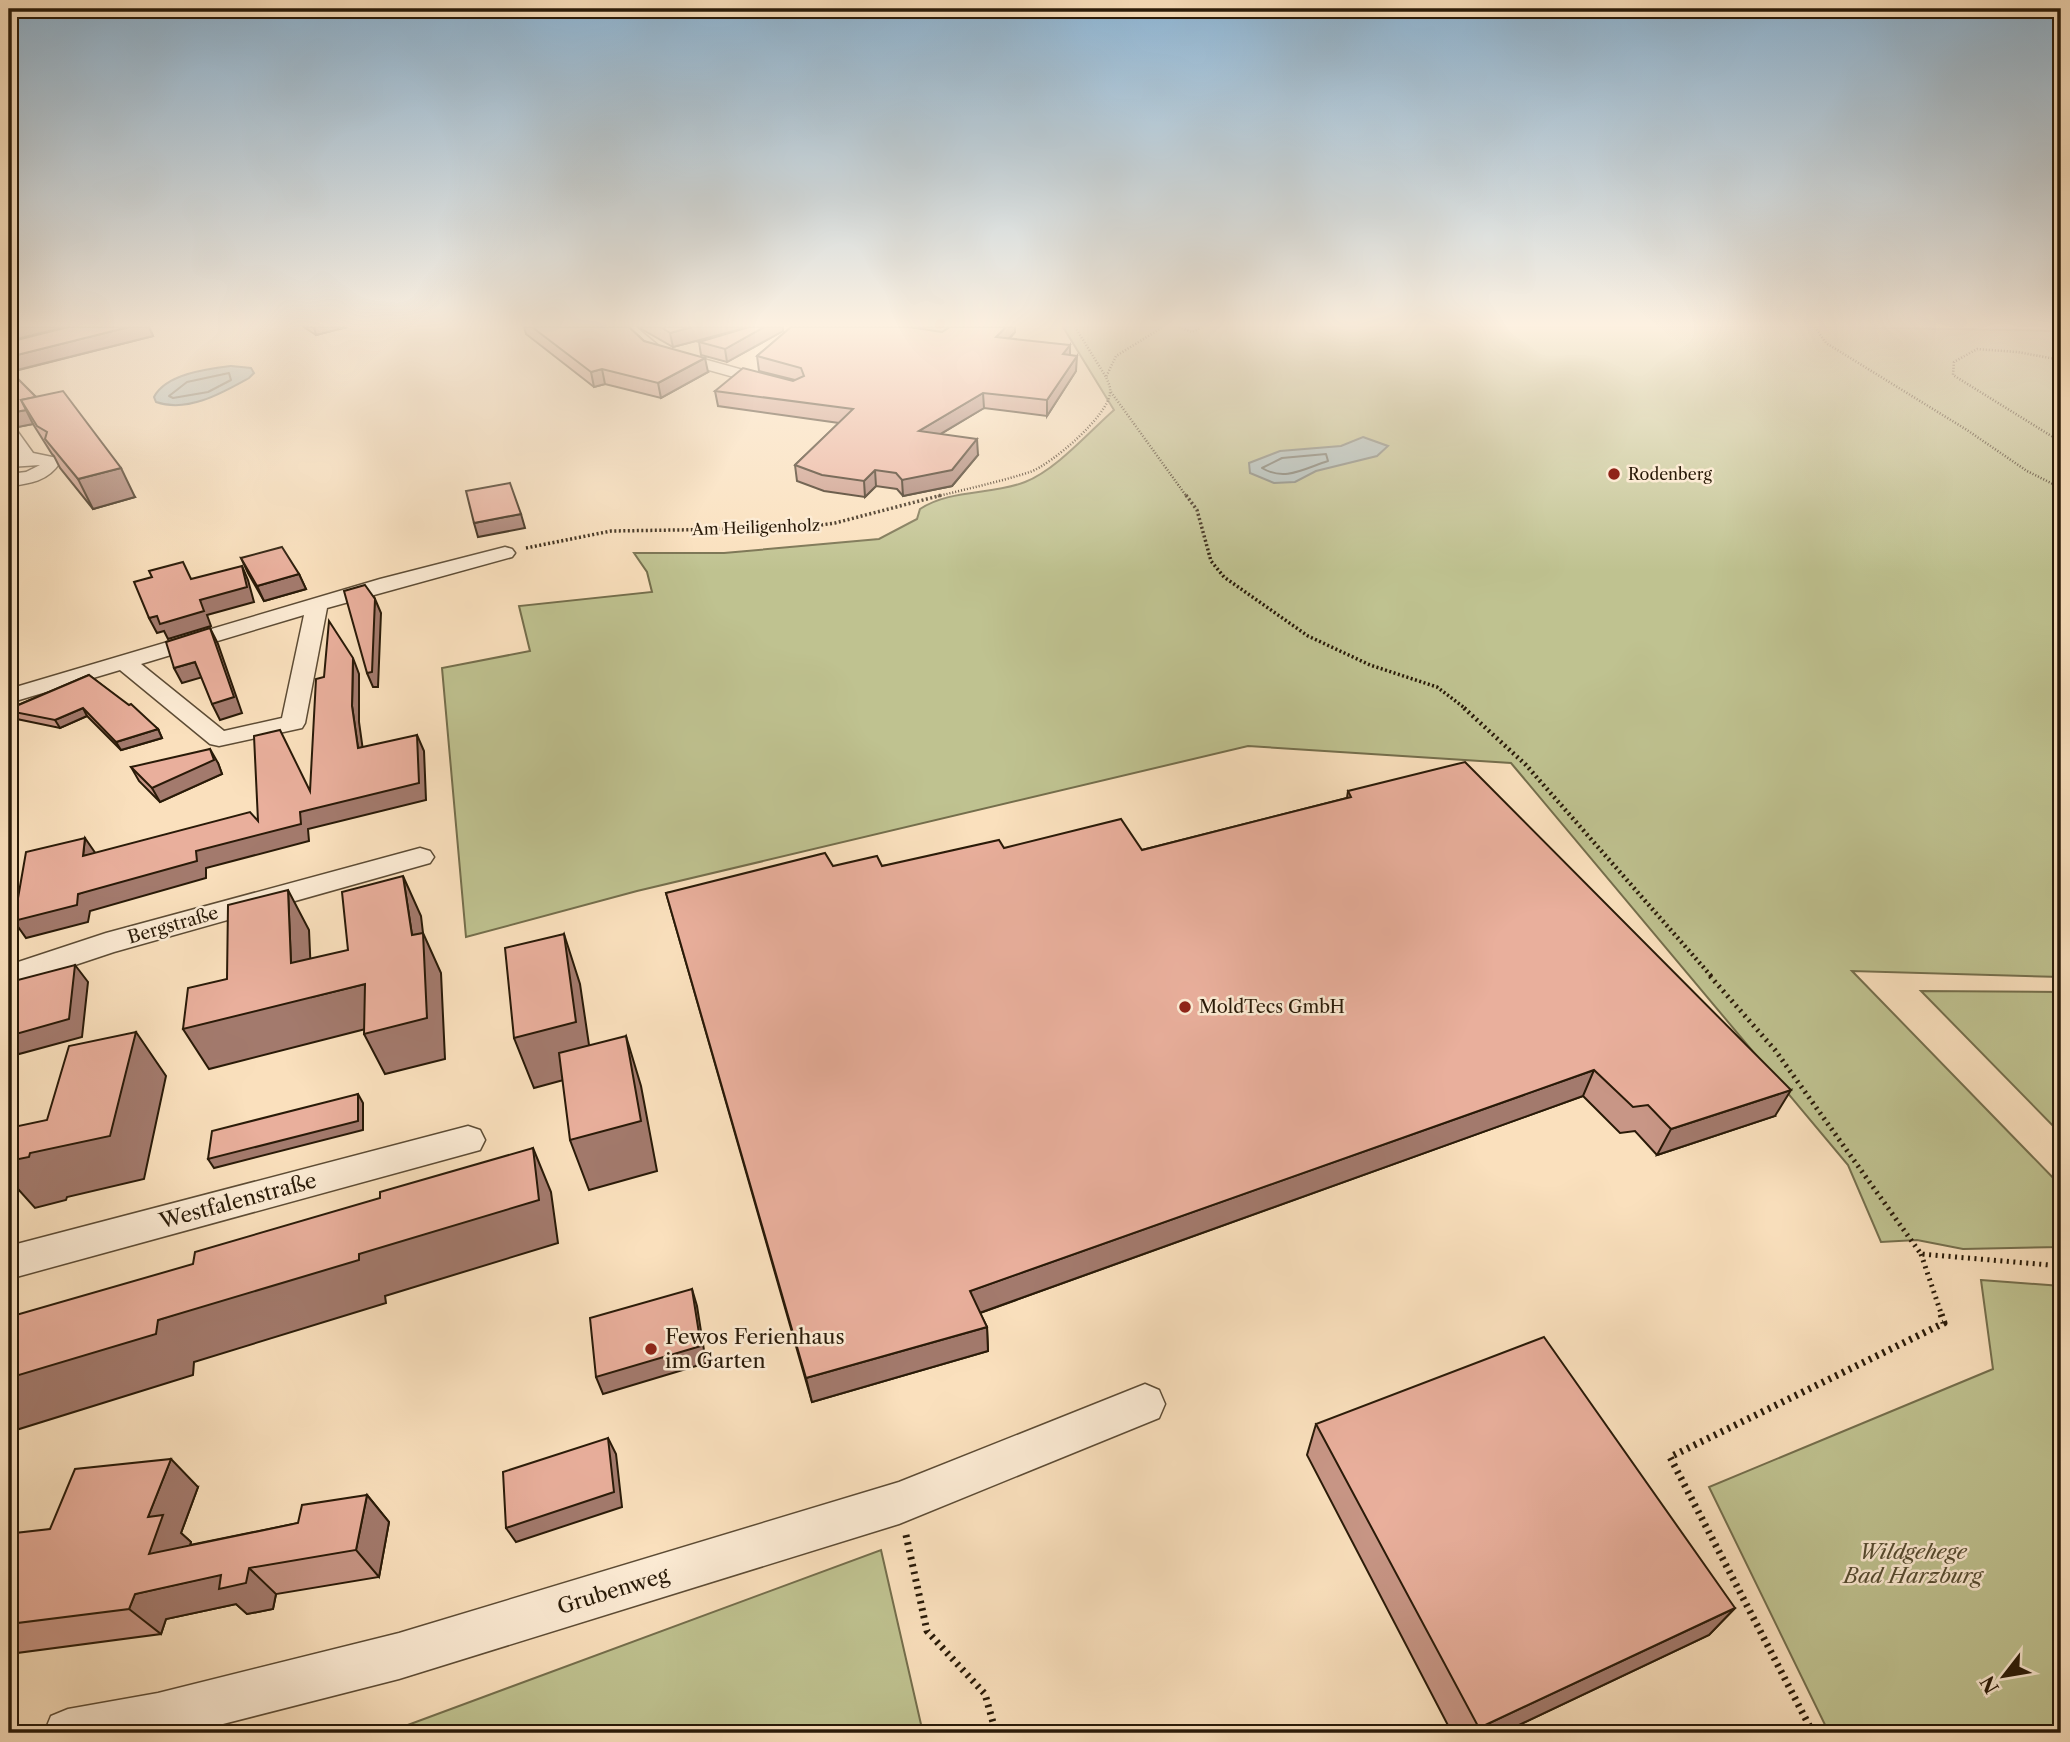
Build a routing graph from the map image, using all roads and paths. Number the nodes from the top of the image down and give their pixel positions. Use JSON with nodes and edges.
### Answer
{"nodes":[{"id":1,"x":1104,"y":408,"type":"edge"},
{"id":2,"x":1123,"y":408,"type":"edge"},
{"id":3,"x":1932,"y":408,"type":"edge"},
{"id":4,"x":2007,"y":408,"type":"edge"},
{"id":5,"x":9,"y":432,"type":"edge"},
{"id":6,"x":2061,"y":442,"type":"edge"},
{"id":7,"x":18,"y":460,"type":"edge"},
{"id":8,"x":9,"y":480,"type":"edge"},
{"id":9,"x":2061,"y":488,"type":"edge"},
{"id":10,"x":505,"y":552,"type":"joint"},
{"id":11,"x":317,"y":604,"type":"junction"},
{"id":12,"x":126,"y":663,"type":"junction"},
{"id":13,"x":9,"y":696,"type":"edge"},
{"id":14,"x":420,"y":857,"type":"dead end"},
{"id":15,"x":9,"y":976,"type":"edge"},
{"id":16,"x":468,"y":1140,"type":"dead end"},
{"id":17,"x":1921,"y":1254,"type":"junction"},
{"id":18,"x":9,"y":1263,"type":"edge"},
{"id":19,"x":2061,"y":1266,"type":"edge"},
{"id":20,"x":1145,"y":1404,"type":"dead end"},
{"id":21,"x":899,"y":1503,"type":"junction"},
{"id":22,"x":156,"y":1725,"type":"edge"},
{"id":23,"x":68,"y":1733,"type":"edge"},
{"id":24,"x":996,"y":1733,"type":"edge"},
{"id":25,"x":1813,"y":1733,"type":"edge"}],
"edges":[{"from":1,"to":10,"type":"path","name":"Am Heiligenholz"},
{"from":2,"to":17,"type":"path"},
{"from":3,"to":9,"type":"path"},
{"from":4,"to":6,"type":"path"},
{"from":5,"to":7,"type":"street"},
{"from":7,"to":8,"type":"street"},
{"from":10,"to":11,"type":"street"},
{"from":11,"to":12,"type":"street"},
{"from":11,"to":12,"type":"street"},
{"from":12,"to":13,"type":"street"},
{"from":14,"to":15,"type":"street","name":"Bergstraße"},
{"from":16,"to":18,"type":"street","name":"Westfalenstraße"},
{"from":17,"to":19,"type":"path"},
{"from":17,"to":25,"type":"path"},
{"from":20,"to":21,"type":"street","name":"Grubenweg"},
{"from":21,"to":22,"type":"street","name":"Grubenweg"},
{"from":21,"to":24,"type":"path"},
{"from":22,"to":23,"type":"street","name":"Grubenweg"}]}
